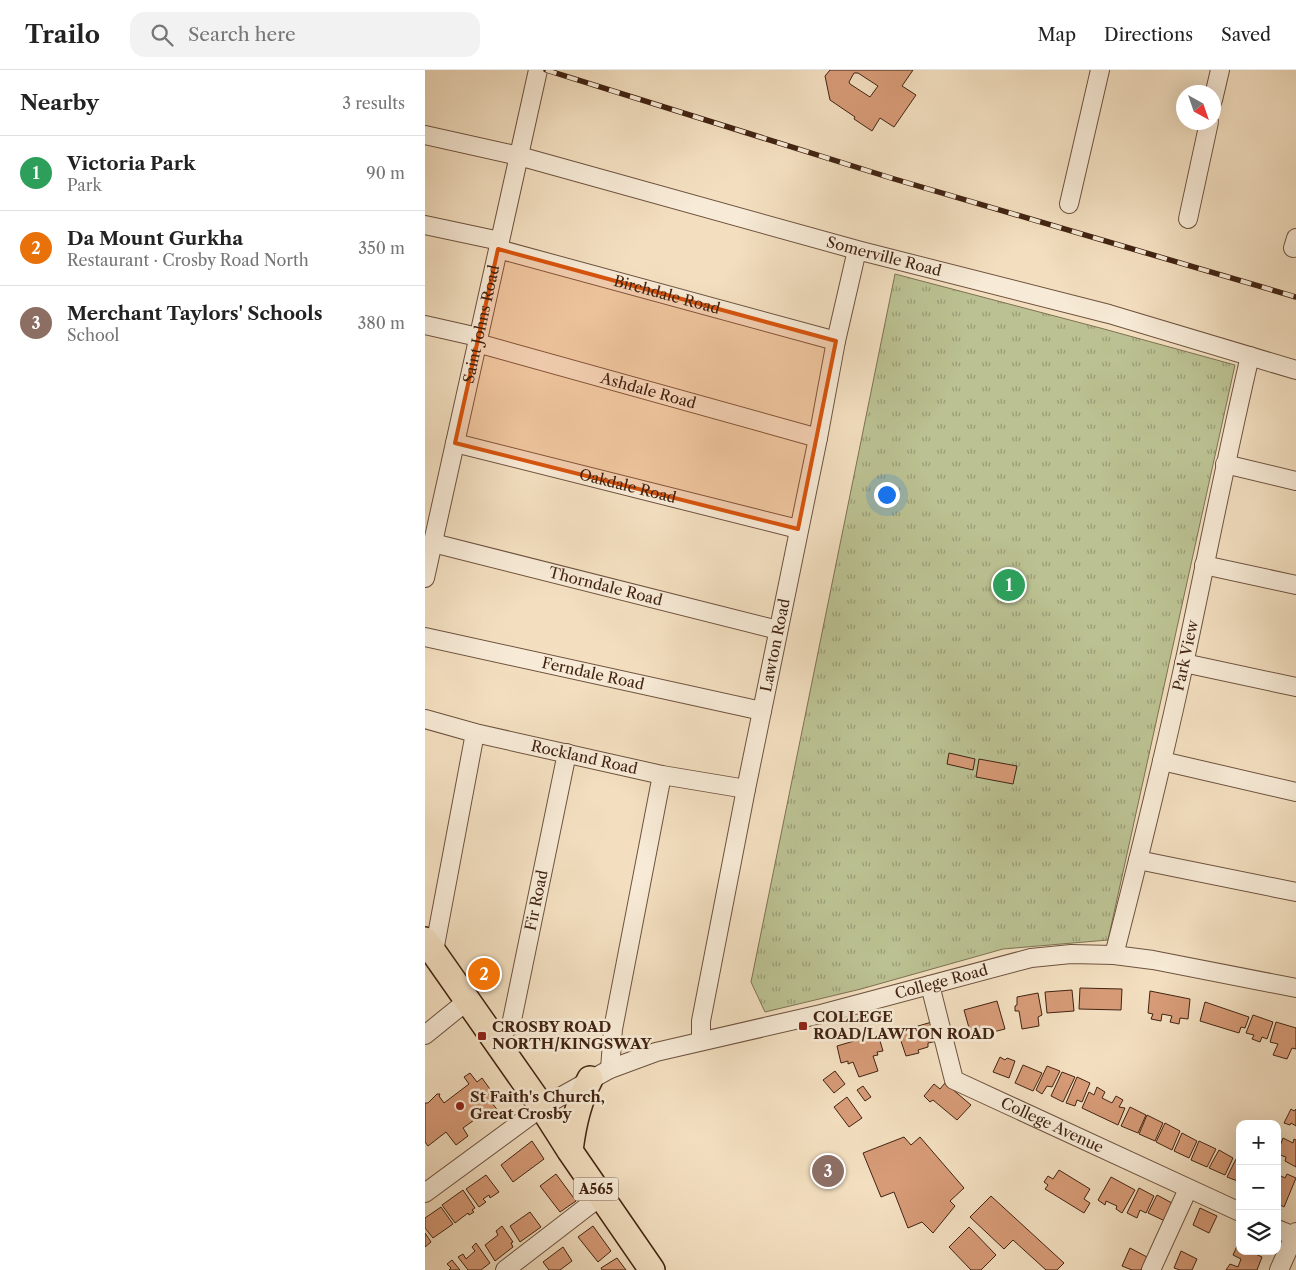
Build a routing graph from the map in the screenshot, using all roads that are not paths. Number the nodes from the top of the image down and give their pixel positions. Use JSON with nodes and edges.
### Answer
{"nodes":[{"id":1,"x":538,"y":70,"type":"edge"},
{"id":2,"x":1100,"y":70,"type":"edge"},
{"id":3,"x":1220,"y":70,"type":"edge"},
{"id":4,"x":1216,"y":85,"type":"edge"},
{"id":5,"x":1207,"y":130,"type":"edge"},
{"id":6,"x":425,"y":135,"type":"edge"},
{"id":7,"x":519,"y":156,"type":"junction"},
{"id":8,"x":1069,"y":204,"type":"dead end"},
{"id":9,"x":1187,"y":219,"type":"dead end"},
{"id":10,"x":425,"y":225,"type":"edge"},
{"id":11,"x":499,"y":245,"type":"junction"},
{"id":12,"x":857,"y":250,"type":"junction"},
{"id":13,"x":425,"y":325,"type":"edge"},
{"id":14,"x":478,"y":340,"type":"junction"},
{"id":15,"x":836,"y":341,"type":"junction"},
{"id":16,"x":1250,"y":356,"type":"junction"},
{"id":17,"x":1296,"y":370,"type":"edge"},
{"id":18,"x":818,"y":438,"type":"junction"},
{"id":19,"x":455,"y":443,"type":"junction"},
{"id":20,"x":1225,"y":464,"type":"junction"},
{"id":21,"x":1296,"y":481,"type":"edge"},
{"id":22,"x":799,"y":529,"type":"junction"},
{"id":23,"x":431,"y":535,"type":"edge"},
{"id":24,"x":1204,"y":566,"type":"junction"},
{"id":25,"x":425,"y":578,"type":"edge"},
{"id":26,"x":1296,"y":585,"type":"edge"},
{"id":27,"x":778,"y":630,"type":"junction"},
{"id":28,"x":425,"y":637,"type":"edge"},
{"id":29,"x":1184,"y":663,"type":"junction"},
{"id":30,"x":1296,"y":687,"type":"edge"},
{"id":31,"x":762,"y":711,"type":"junction"},
{"id":32,"x":425,"y":719,"type":"edge"},
{"id":33,"x":475,"y":733,"type":"junction"},
{"id":34,"x":567,"y":753,"type":"junction"},
{"id":35,"x":1162,"y":761,"type":"junction"},
{"id":36,"x":662,"y":775,"type":"junction"},
{"id":37,"x":746,"y":789,"type":"junction"},
{"id":38,"x":1296,"y":792,"type":"edge"},
{"id":39,"x":1139,"y":860,"type":"junction"},
{"id":40,"x":1296,"y":892,"type":"edge"},
{"id":41,"x":429,"y":946,"type":"edge"},
{"id":42,"x":1114,"y":955,"type":"junction"},
{"id":43,"x":930,"y":985,"type":"junction"},
{"id":44,"x":1296,"y":988,"type":"edge"},
{"id":45,"x":467,"y":1001,"type":"junction"},
{"id":46,"x":425,"y":1035,"type":"edge"},
{"id":47,"x":494,"y":1040,"type":"junction"},
{"id":48,"x":701,"y":1040,"type":"junction"},
{"id":49,"x":600,"y":1074,"type":"junction"},
{"id":50,"x":542,"y":1107,"type":"junction"},
{"id":51,"x":570,"y":1151,"type":"junction"},
{"id":52,"x":1188,"y":1189,"type":"junction"},
{"id":53,"x":425,"y":1193,"type":"edge"},
{"id":54,"x":601,"y":1196,"type":"junction"},
{"id":55,"x":1236,"y":1210,"type":"edge"},
{"id":56,"x":1281,"y":1229,"type":"edge"},
{"id":57,"x":1295,"y":1234,"type":"edge"},
{"id":58,"x":505,"y":1270,"type":"edge"},
{"id":59,"x":652,"y":1270,"type":"edge"},
{"id":60,"x":1151,"y":1270,"type":"edge"},
{"id":61,"x":1279,"y":1270,"type":"edge"}],
"edges":[{"from":1,"to":7,"type":"street","name":"Saint Johns Road"},
{"from":2,"to":8,"type":"street"},
{"from":3,"to":4,"type":"street"},
{"from":5,"to":9,"type":"street"},
{"from":6,"to":7,"type":"street","name":"Somerville Road"},
{"from":7,"to":11,"type":"street","name":"Saint Johns Road"},
{"from":7,"to":12,"type":"street","name":"Somerville Road"},
{"from":10,"to":11,"type":"street","name":"Birchdale Road"},
{"from":11,"to":14,"type":"street","name":"Saint Johns Road"},
{"from":11,"to":15,"type":"street","name":"Birchdale Road"},
{"from":12,"to":15,"type":"street","name":"Lawton Road"},
{"from":12,"to":16,"type":"street","name":"Somerville Road"},
{"from":13,"to":14,"type":"street","name":"Ashdale Road"},
{"from":14,"to":18,"type":"street","name":"Ashdale Road"},
{"from":14,"to":19,"type":"street","name":"Saint Johns Road"},
{"from":15,"to":18,"type":"street","name":"Lawton Road"},
{"from":16,"to":17,"type":"street","name":"Somerville Road"},
{"from":16,"to":20,"type":"street","name":"Park View"},
{"from":18,"to":22,"type":"street","name":"Lawton Road"},
{"from":19,"to":22,"type":"street","name":"Oakdale Road"},
{"from":19,"to":23,"type":"street","name":"Saint Johns Road"},
{"from":20,"to":21,"type":"street"},
{"from":20,"to":24,"type":"street","name":"Park View"},
{"from":22,"to":27,"type":"street","name":"Lawton Road"},
{"from":23,"to":25,"type":"street","name":"Saint Johns Road"},
{"from":23,"to":27,"type":"street","name":"Thorndale Road"},
{"from":24,"to":26,"type":"street"},
{"from":24,"to":29,"type":"street","name":"Park View"},
{"from":27,"to":31,"type":"street","name":"Lawton Road"},
{"from":28,"to":31,"type":"street","name":"Ferndale Road"},
{"from":29,"to":30,"type":"street"},
{"from":29,"to":35,"type":"street","name":"Park View"},
{"from":31,"to":37,"type":"street","name":"Lawton Road"},
{"from":32,"to":33,"type":"street","name":"Rockland Road"},
{"from":33,"to":34,"type":"street","name":"Rockland Road"},
{"from":33,"to":41,"type":"street"},
{"from":34,"to":36,"type":"street","name":"Rockland Road"},
{"from":34,"to":47,"type":"street","name":"Fir Road"},
{"from":35,"to":38,"type":"street"},
{"from":35,"to":39,"type":"street","name":"Park View"},
{"from":36,"to":37,"type":"street","name":"Rockland Road"},
{"from":36,"to":49,"type":"street"},
{"from":37,"to":48,"type":"street","name":"Lawton Road"},
{"from":39,"to":40,"type":"street"},
{"from":39,"to":42,"type":"street","name":"Park View"},
{"from":41,"to":45,"type":"highway","number":"A565"},
{"from":42,"to":43,"type":"street","name":"College Road"},
{"from":42,"to":44,"type":"street","name":"College Road"},
{"from":43,"to":48,"type":"street","name":"College Road"},
{"from":43,"to":52,"type":"street","name":"College Avenue"},
{"from":45,"to":46,"type":"street"},
{"from":45,"to":47,"type":"highway","number":"A565"},
{"from":47,"to":50,"type":"highway","number":"A565"},
{"from":48,"to":49,"type":"street","name":"College Road"},
{"from":49,"to":50,"type":"street","name":"College Road"},
{"from":49,"to":51,"type":"highway"},
{"from":50,"to":51,"type":"highway","number":"A565"},
{"from":50,"to":53,"type":"street","name":"College Road"},
{"from":51,"to":54,"type":"highway","number":"A565"},
{"from":52,"to":55,"type":"street","name":"College Avenue"},
{"from":52,"to":60,"type":"street"},
{"from":54,"to":58,"type":"street"},
{"from":54,"to":59,"type":"highway","number":"A565"},
{"from":56,"to":57,"type":"street"},
{"from":57,"to":61,"type":"street"}]}
